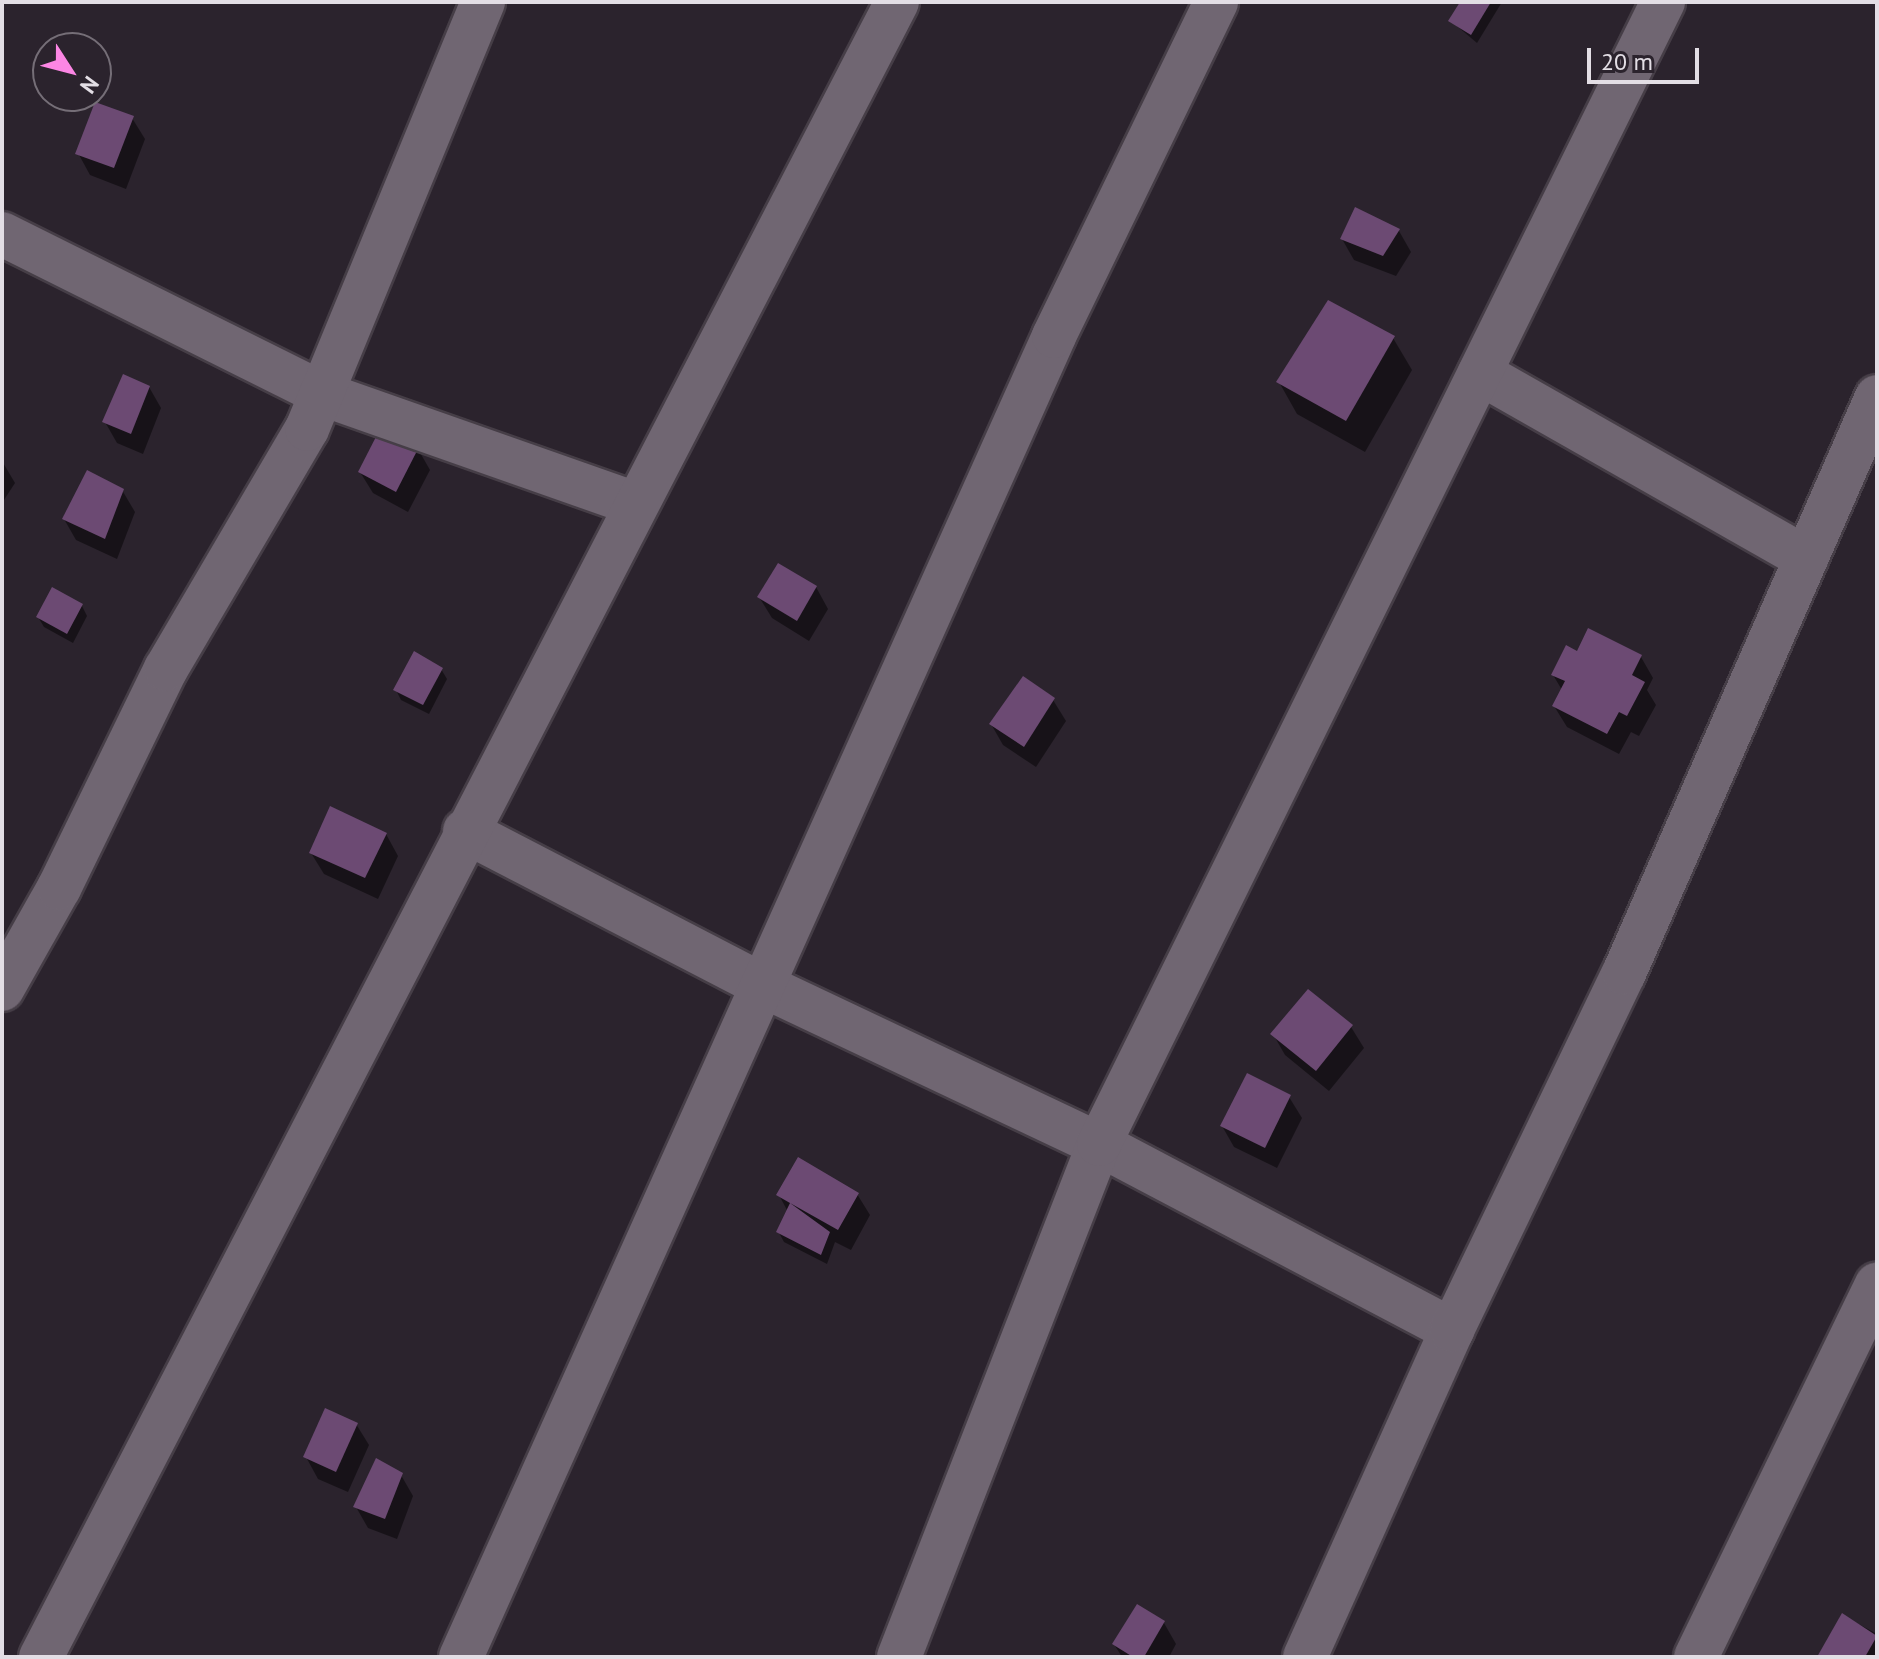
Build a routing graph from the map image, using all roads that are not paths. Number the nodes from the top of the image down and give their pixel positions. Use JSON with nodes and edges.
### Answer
{"nodes":[{"id":1,"x":483,"y":2,"type":"edge"},
{"id":2,"x":897,"y":2,"type":"edge"},
{"id":3,"x":1216,"y":2,"type":"edge"},
{"id":4,"x":1663,"y":2,"type":"edge"},
{"id":5,"x":2,"y":234,"type":"edge"},
{"id":6,"x":1480,"y":373,"type":"junction"},
{"id":7,"x":323,"y":394,"type":"junction"},
{"id":8,"x":1877,"y":397,"type":"edge"},
{"id":9,"x":636,"y":504,"type":"junction"},
{"id":10,"x":1806,"y":558,"type":"junction"},
{"id":11,"x":465,"y":831,"type":"junction"},
{"id":12,"x":764,"y":986,"type":"junction"},
{"id":13,"x":2,"y":989,"type":"edge"},
{"id":14,"x":1099,"y":1144,"type":"junction"},
{"id":15,"x":1877,"y":1285,"type":"edge"},
{"id":16,"x":1452,"y":1330,"type":"junction"},
{"id":17,"x":41,"y":1657,"type":"edge"},
{"id":18,"x":461,"y":1657,"type":"edge"},
{"id":19,"x":899,"y":1657,"type":"edge"},
{"id":20,"x":1305,"y":1657,"type":"edge"},
{"id":21,"x":1696,"y":1657,"type":"edge"}],
"edges":[{"from":1,"to":7,"type":"street"},
{"from":2,"to":9,"type":"street"},
{"from":3,"to":12,"type":"street"},
{"from":4,"to":6,"type":"street"},
{"from":5,"to":7,"type":"street"},
{"from":6,"to":10,"type":"street"},
{"from":6,"to":14,"type":"street"},
{"from":7,"to":9,"type":"street"},
{"from":7,"to":13,"type":"street"},
{"from":8,"to":10,"type":"street"},
{"from":9,"to":11,"type":"street"},
{"from":10,"to":16,"type":"street"},
{"from":11,"to":12,"type":"street"},
{"from":11,"to":17,"type":"street"},
{"from":12,"to":14,"type":"street"},
{"from":12,"to":18,"type":"street"},
{"from":14,"to":16,"type":"street"},
{"from":14,"to":19,"type":"street"},
{"from":15,"to":21,"type":"street"},
{"from":16,"to":20,"type":"street"}]}
